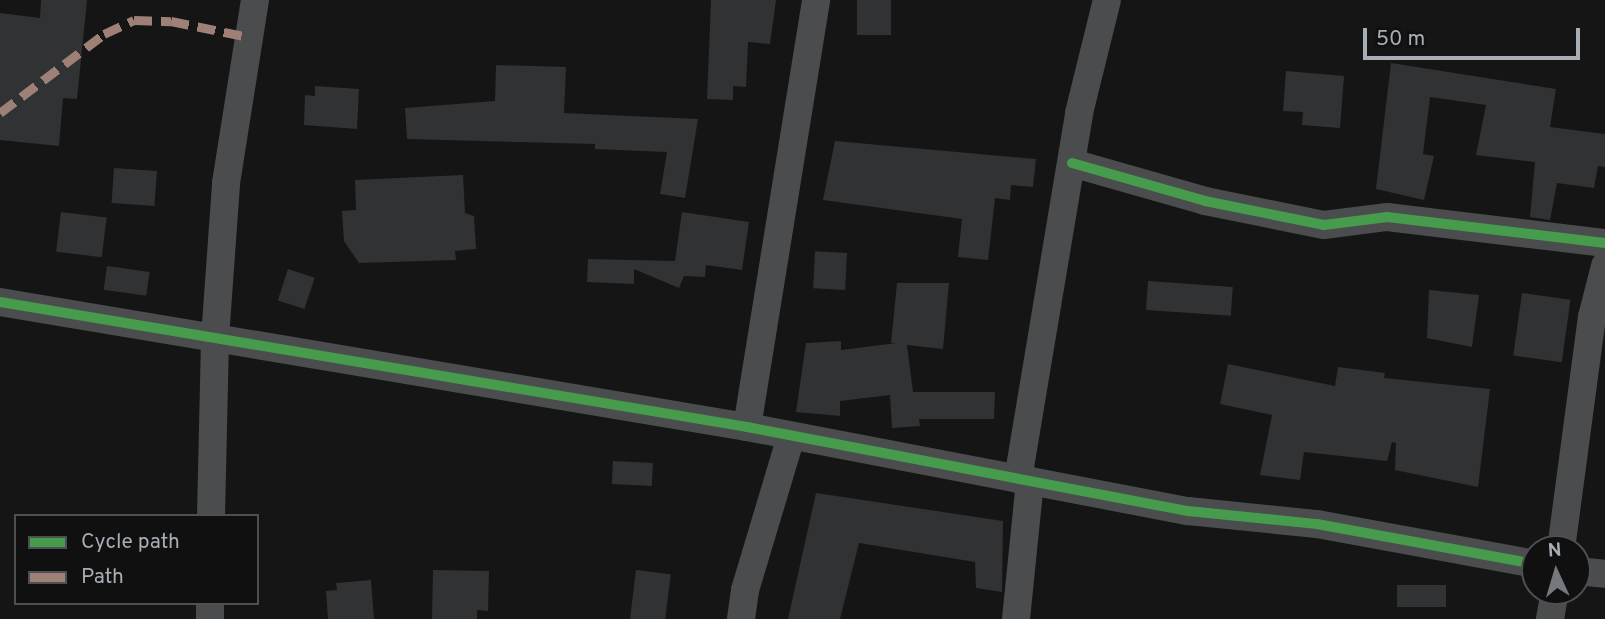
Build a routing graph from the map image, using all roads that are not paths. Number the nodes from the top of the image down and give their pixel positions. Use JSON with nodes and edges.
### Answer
{"nodes":[{"id":1,"x":256,"y":0,"type":"edge"},
{"id":2,"x":816,"y":0,"type":"edge"},
{"id":3,"x":1107,"y":0,"type":"edge"},
{"id":4,"x":1072,"y":163,"type":"junction"},
{"id":5,"x":1605,"y":243,"type":"edge"},
{"id":6,"x":1605,"y":266,"type":"edge"},
{"id":7,"x":0,"y":302,"type":"edge"},
{"id":8,"x":215,"y":338,"type":"junction"},
{"id":9,"x":747,"y":427,"type":"junction"},
{"id":10,"x":791,"y":436,"type":"junction"},
{"id":11,"x":1024,"y":480,"type":"junction"},
{"id":12,"x":211,"y":514,"type":"edge"},
{"id":13,"x":1563,"y":535,"type":"edge"},
{"id":14,"x":1521,"y":561,"type":"edge"},
{"id":15,"x":741,"y":619,"type":"edge"},
{"id":16,"x":1016,"y":619,"type":"edge"}],
"edges":[{"from":1,"to":8,"type":"street"},
{"from":2,"to":9,"type":"street"},
{"from":3,"to":4,"type":"street"},
{"from":4,"to":5,"type":"street"},
{"from":4,"to":11,"type":"street"},
{"from":6,"to":13,"type":"street"},
{"from":7,"to":8,"type":"street"},
{"from":8,"to":9,"type":"street"},
{"from":8,"to":12,"type":"street"},
{"from":9,"to":10,"type":"street"},
{"from":10,"to":11,"type":"street"},
{"from":10,"to":15,"type":"street"},
{"from":11,"to":14,"type":"street"},
{"from":11,"to":16,"type":"street"}]}
